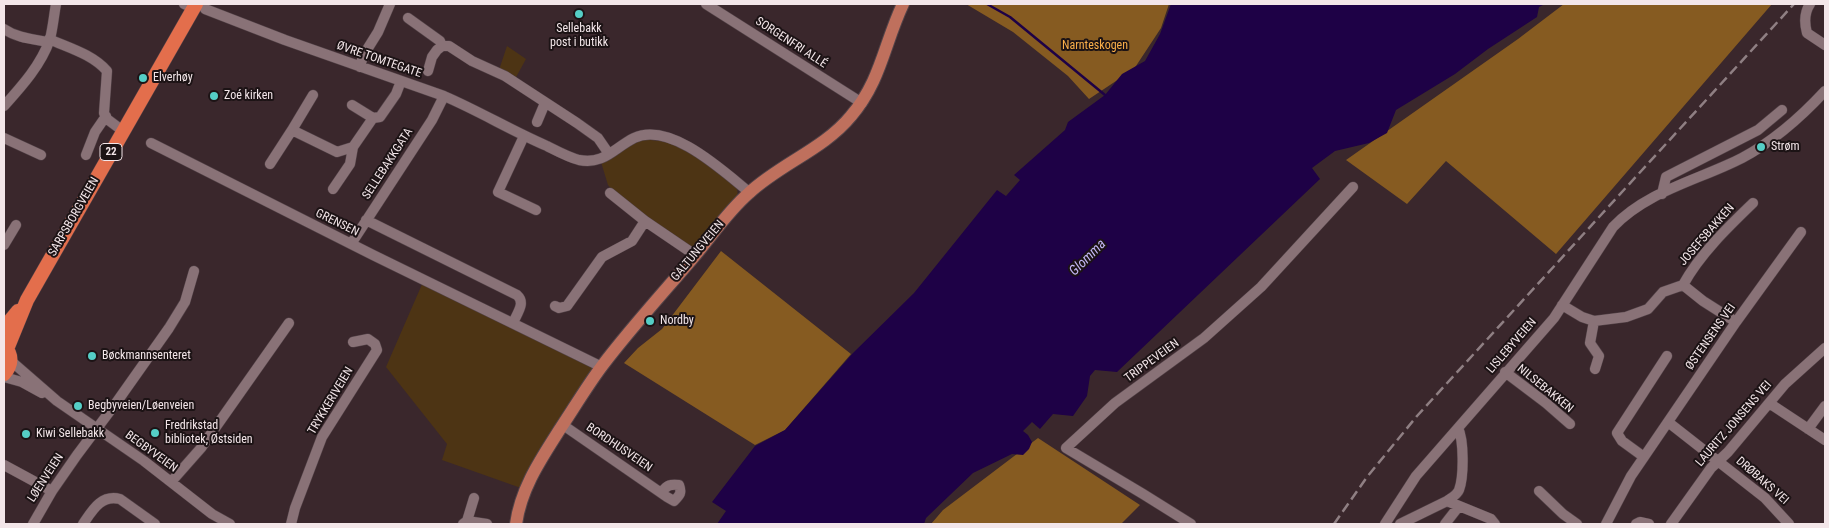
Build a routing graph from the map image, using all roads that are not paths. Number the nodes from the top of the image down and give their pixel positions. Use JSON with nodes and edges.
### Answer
{"nodes":[{"id":1,"x":56,"y":4,"type":"edge"},
{"id":2,"x":390,"y":4,"type":"edge"},
{"id":3,"x":706,"y":4,"type":"edge"},
{"id":4,"x":903,"y":4,"type":"edge"},
{"id":5,"x":1810,"y":4,"type":"edge"},
{"id":6,"x":195,"y":6,"type":"edge"},
{"id":7,"x":408,"y":18,"type":"dead end"},
{"id":8,"x":4,"y":29,"type":"edge"},
{"id":9,"x":49,"y":40,"type":"junction"},
{"id":10,"x":1825,"y":45,"type":"edge"},
{"id":11,"x":442,"y":46,"type":"junction"},
{"id":12,"x":360,"y":67,"type":"junction"},
{"id":13,"x":428,"y":71,"type":"dead end"},
{"id":14,"x":401,"y":81,"type":"junction"},
{"id":15,"x":1825,"y":92,"type":"edge"},
{"id":16,"x":313,"y":95,"type":"dead end"},
{"id":17,"x":444,"y":96,"type":"junction"},
{"id":18,"x":546,"y":103,"type":"junction"},
{"id":19,"x":862,"y":103,"type":"junction"},
{"id":20,"x":352,"y":105,"type":"dead end"},
{"id":21,"x":4,"y":106,"type":"edge"},
{"id":22,"x":1782,"y":110,"type":"dead end"},
{"id":23,"x":106,"y":116,"type":"junction"},
{"id":24,"x":373,"y":118,"type":"junction"},
{"id":25,"x":537,"y":122,"type":"dead end"},
{"id":26,"x":292,"y":130,"type":"junction"},
{"id":27,"x":123,"y":131,"type":"junction"},
{"id":28,"x":524,"y":136,"type":"junction"},
{"id":29,"x":4,"y":138,"type":"edge"},
{"id":30,"x":151,"y":143,"type":"dead end"},
{"id":31,"x":353,"y":147,"type":"junction"},
{"id":32,"x":609,"y":154,"type":"junction"},
{"id":33,"x":41,"y":155,"type":"dead end"},
{"id":34,"x":86,"y":156,"type":"dead end"},
{"id":35,"x":270,"y":164,"type":"dead end"},
{"id":36,"x":1353,"y":187,"type":"dead end"},
{"id":37,"x":333,"y":189,"type":"dead end"},
{"id":38,"x":749,"y":192,"type":"junction"},
{"id":39,"x":610,"y":193,"type":"dead end"},
{"id":40,"x":1662,"y":194,"type":"junction"},
{"id":41,"x":1753,"y":203,"type":"dead end"},
{"id":42,"x":536,"y":210,"type":"dead end"},
{"id":43,"x":366,"y":220,"type":"junction"},
{"id":44,"x":644,"y":222,"type":"junction"},
{"id":45,"x":16,"y":224,"type":"dead end"},
{"id":46,"x":1801,"y":232,"type":"dead end"},
{"id":47,"x":351,"y":244,"type":"junction"},
{"id":48,"x":4,"y":245,"type":"edge"},
{"id":49,"x":695,"y":255,"type":"junction"},
{"id":50,"x":194,"y":270,"type":"dead end"},
{"id":51,"x":1683,"y":285,"type":"junction"},
{"id":52,"x":27,"y":300,"type":"junction"},
{"id":53,"x":1562,"y":305,"type":"junction"},
{"id":54,"x":555,"y":306,"type":"dead end"},
{"id":55,"x":1594,"y":321,"type":"junction"},
{"id":56,"x":1736,"y":322,"type":"junction"},
{"id":57,"x":289,"y":323,"type":"dead end"},
{"id":58,"x":513,"y":323,"type":"junction"},
{"id":59,"x":4,"y":328,"type":"edge"},
{"id":60,"x":353,"y":342,"type":"dead end"},
{"id":61,"x":1825,"y":348,"type":"edge"},
{"id":62,"x":7,"y":352,"type":"edge"},
{"id":63,"x":1667,"y":356,"type":"dead end"},
{"id":64,"x":602,"y":366,"type":"junction"},
{"id":65,"x":1595,"y":369,"type":"dead end"},
{"id":66,"x":1505,"y":372,"type":"junction"},
{"id":67,"x":4,"y":375,"type":"edge"},
{"id":68,"x":57,"y":401,"type":"junction"},
{"id":69,"x":1769,"y":403,"type":"junction"},
{"id":70,"x":1825,"y":406,"type":"edge"},
{"id":71,"x":1668,"y":422,"type":"junction"},
{"id":72,"x":1570,"y":424,"type":"dead end"},
{"id":73,"x":563,"y":425,"type":"junction"},
{"id":74,"x":96,"y":428,"type":"junction"},
{"id":75,"x":1458,"y":428,"type":"junction"},
{"id":76,"x":1808,"y":429,"type":"junction"},
{"id":77,"x":1825,"y":440,"type":"edge"},
{"id":78,"x":1644,"y":457,"type":"junction"},
{"id":79,"x":1719,"y":461,"type":"junction"},
{"id":80,"x":4,"y":465,"type":"edge"},
{"id":81,"x":171,"y":482,"type":"junction"},
{"id":82,"x":1539,"y":490,"type":"dead end"},
{"id":83,"x":52,"y":491,"type":"junction"},
{"id":84,"x":662,"y":492,"type":"dead end"},
{"id":85,"x":474,"y":498,"type":"dead end"},
{"id":86,"x":1447,"y":501,"type":"junction"},
{"id":87,"x":1459,"y":506,"type":"junction"},
{"id":88,"x":465,"y":523,"type":"edge"},
{"id":89,"x":33,"y":524,"type":"edge"},
{"id":90,"x":83,"y":524,"type":"edge"},
{"id":91,"x":156,"y":524,"type":"edge"},
{"id":92,"x":230,"y":524,"type":"edge"},
{"id":93,"x":291,"y":524,"type":"edge"},
{"id":94,"x":486,"y":524,"type":"edge"},
{"id":95,"x":516,"y":524,"type":"edge"},
{"id":96,"x":1191,"y":524,"type":"edge"},
{"id":97,"x":1385,"y":524,"type":"edge"},
{"id":98,"x":1400,"y":524,"type":"edge"},
{"id":99,"x":1445,"y":524,"type":"edge"},
{"id":100,"x":1494,"y":524,"type":"edge"},
{"id":101,"x":1574,"y":524,"type":"edge"},
{"id":102,"x":1606,"y":524,"type":"edge"},
{"id":103,"x":1636,"y":524,"type":"edge"},
{"id":104,"x":1649,"y":524,"type":"edge"},
{"id":105,"x":1671,"y":524,"type":"edge"},
{"id":106,"x":1789,"y":524,"type":"edge"}],
"edges":[{"from":1,"to":9,"type":"street"},
{"from":2,"to":12,"type":"street"},
{"from":3,"to":19,"type":"street","name":"SORGENFRI ALLÉ"},
{"from":4,"to":19,"type":"main road","name":"GALTUNGVEIEN"},
{"from":5,"to":10,"type":"street"},
{"from":6,"to":12,"type":"street","name":"ØVRE TOMTEGATE"},
{"from":6,"to":27,"type":"highway","name":"SARPSBORGVEIEN","number":"22"},
{"from":7,"to":11,"type":"street"},
{"from":8,"to":9,"type":"street"},
{"from":9,"to":21,"type":"street"},
{"from":9,"to":23,"type":"street"},
{"from":11,"to":13,"type":"street"},
{"from":11,"to":18,"type":"street"},
{"from":12,"to":14,"type":"street","name":"ØVRE TOMTEGATE"},
{"from":14,"to":17,"type":"street","name":"ØVRE TOMTEGATE"},
{"from":14,"to":24,"type":"street"},
{"from":15,"to":40,"type":"street","name":"LISLEBYVEIEN"},
{"from":16,"to":26,"type":"street"},
{"from":17,"to":28,"type":"street","name":"ØVRE TOMTEGATE"},
{"from":17,"to":43,"type":"street","name":"SELLEBAKKGATA"},
{"from":18,"to":25,"type":"street"},
{"from":18,"to":32,"type":"street"},
{"from":19,"to":38,"type":"main road","name":"GALTUNGVEIEN"},
{"from":20,"to":24,"type":"street"},
{"from":22,"to":40,"type":"street"},
{"from":23,"to":27,"type":"street"},
{"from":23,"to":34,"type":"street"},
{"from":24,"to":31,"type":"street"},
{"from":26,"to":31,"type":"street"},
{"from":26,"to":35,"type":"street"},
{"from":27,"to":52,"type":"highway","name":"SARPSBORGVEIEN","number":"22"},
{"from":28,"to":32,"type":"street","name":"ØVRE TOMTEGATE"},
{"from":28,"to":42,"type":"street"},
{"from":29,"to":33,"type":"street"},
{"from":30,"to":47,"type":"street","name":"GRENSEN"},
{"from":31,"to":37,"type":"street"},
{"from":32,"to":38,"type":"street","name":"ØVRE TOMTEGATE"},
{"from":36,"to":96,"type":"street","name":"TRIPPEVEIEN"},
{"from":38,"to":49,"type":"main road","name":"GALTUNGVEIEN"},
{"from":39,"to":44,"type":"street"},
{"from":40,"to":53,"type":"street","name":"LISLEBYVEIEN"},
{"from":41,"to":51,"type":"street","name":"JOSEFSBAKKEN"},
{"from":43,"to":47,"type":"street","name":"SELLEBAKKGATA"},
{"from":43,"to":58,"type":"street","name":"GRENSEN"},
{"from":44,"to":49,"type":"street"},
{"from":44,"to":54,"type":"street"},
{"from":45,"to":48,"type":"street"},
{"from":46,"to":56,"type":"street","name":"ØSTENSENS VEI"},
{"from":47,"to":58,"type":"street","name":"GRENSEN"},
{"from":49,"to":64,"type":"main road","name":"GALTUNGVEIEN"},
{"from":50,"to":74,"type":"street","name":"LØENVEIEN"},
{"from":51,"to":55,"type":"street","name":"JOSEFSBAKKEN"},
{"from":51,"to":56,"type":"street","name":"JOSEFSBAKKEN"},
{"from":52,"to":59,"type":"highway","name":"SARPSBORGVEIEN","number":"22"},
{"from":52,"to":62,"type":"highway","name":"SARPSBORGVEIEN","number":"22"},
{"from":53,"to":55,"type":"street"},
{"from":53,"to":66,"type":"street","name":"LISLEBYVEIEN"},
{"from":55,"to":65,"type":"street"},
{"from":56,"to":71,"type":"street","name":"ØSTENSENS VEI"},
{"from":57,"to":81,"type":"street"},
{"from":58,"to":64,"type":"street","name":"GRENSEN"},
{"from":60,"to":93,"type":"street","name":"TRYKKERIVEIEN"},
{"from":61,"to":69,"type":"street","name":"LAURITZ JONSENS VEI"},
{"from":62,"to":67,"type":"highway","number":"22"},
{"from":62,"to":68,"type":"street","name":"BEGBYVEIEN"},
{"from":63,"to":78,"type":"street","name":"ØSTENSENS VEI"},
{"from":64,"to":73,"type":"main road","name":"GALTUNGVEIEN"},
{"from":66,"to":72,"type":"street","name":"NILSEBAKKEN"},
{"from":66,"to":75,"type":"street","name":"LISLEBYVEIEN"},
{"from":67,"to":68,"type":"street","name":"BEGBYVEIEN"},
{"from":68,"to":74,"type":"street","name":"BEGBYVEIEN"},
{"from":69,"to":76,"type":"street"},
{"from":69,"to":79,"type":"street","name":"LAURITZ JONSENS VEI"},
{"from":70,"to":76,"type":"street"},
{"from":71,"to":78,"type":"street","name":"ØSTENSENS VEI"},
{"from":71,"to":79,"type":"street","name":"DRØBAKS VEI"},
{"from":73,"to":84,"type":"street","name":"BORDHUSVEIEN"},
{"from":73,"to":95,"type":"main road","name":"GALTUNGVEIEN"},
{"from":74,"to":81,"type":"street","name":"BEGBYVEIEN"},
{"from":74,"to":83,"type":"street","name":"LØENVEIEN"},
{"from":75,"to":86,"type":"street"},
{"from":75,"to":97,"type":"street","name":"LISLEBYVEIEN"},
{"from":76,"to":77,"type":"street"},
{"from":78,"to":102,"type":"street","name":"ØSTENSENS VEI"},
{"from":79,"to":105,"type":"street","name":"LAURITZ JONSENS VEI"},
{"from":79,"to":106,"type":"street","name":"DRØBAKS VEI"},
{"from":80,"to":83,"type":"street"},
{"from":81,"to":92,"type":"street","name":"BEGBYVEIEN"},
{"from":82,"to":101,"type":"street"},
{"from":83,"to":89,"type":"street","name":"LØENVEIEN"},
{"from":85,"to":88,"type":"street"},
{"from":86,"to":87,"type":"street"},
{"from":86,"to":98,"type":"street"},
{"from":87,"to":99,"type":"street"},
{"from":87,"to":100,"type":"street"},
{"from":88,"to":94,"type":"street"},
{"from":90,"to":91,"type":"street"},
{"from":103,"to":104,"type":"street"}]}
